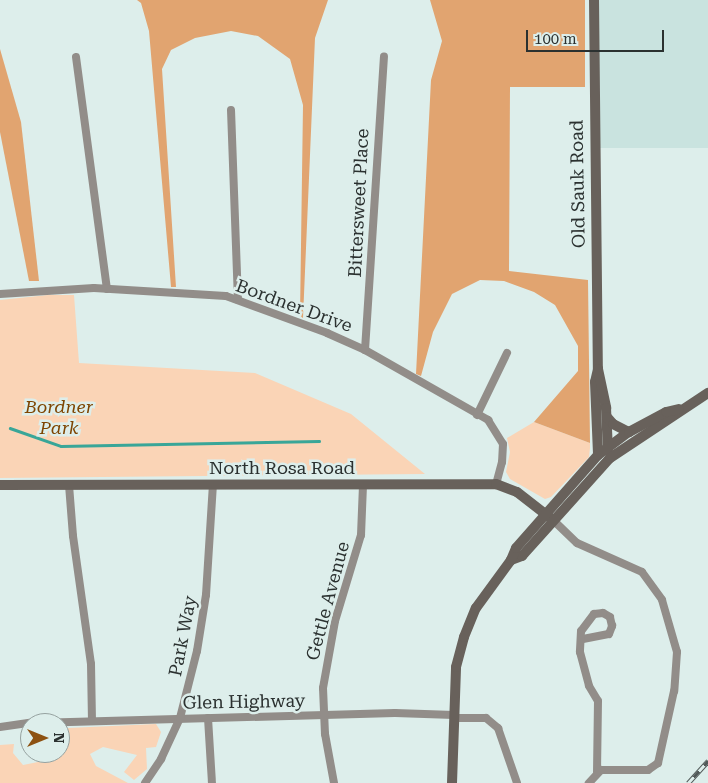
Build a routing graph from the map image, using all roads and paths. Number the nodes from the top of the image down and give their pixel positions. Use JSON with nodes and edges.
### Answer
{"nodes":[{"id":1,"x":594,"y":0,"type":"edge"},
{"id":2,"x":76,"y":57,"type":"dead end"},
{"id":3,"x":384,"y":57,"type":"dead end"},
{"id":4,"x":231,"y":110,"type":"dead end"},
{"id":5,"x":106,"y":288,"type":"junction"},
{"id":6,"x":0,"y":294,"type":"edge"},
{"id":7,"x":238,"y":300,"type":"junction"},
{"id":8,"x":365,"y":350,"type":"junction"},
{"id":9,"x":507,"y":353,"type":"dead end"},
{"id":10,"x":598,"y":368,"type":"junction"},
{"id":11,"x":708,"y":393,"type":"edge"},
{"id":12,"x":679,"y":409,"type":"junction"},
{"id":13,"x":478,"y":415,"type":"junction"},
{"id":14,"x":607,"y":417,"type":"junction"},
{"id":15,"x":629,"y":432,"type":"junction"},
{"id":16,"x":607,"y":447,"type":"junction"},
{"id":17,"x":598,"y":455,"type":"junction"},
{"id":18,"x":610,"y":458,"type":"junction"},
{"id":19,"x":213,"y":484,"type":"junction"},
{"id":20,"x":496,"y":484,"type":"junction"},
{"id":21,"x":0,"y":485,"type":"edge"},
{"id":22,"x":69,"y":485,"type":"junction"},
{"id":23,"x":363,"y":485,"type":"junction"},
{"id":24,"x":549,"y":517,"type":"junction"},
{"id":25,"x":583,"y":639,"type":"dead end"},
{"id":26,"x":323,"y":715,"type":"junction"},
{"id":27,"x":454,"y":717,"type":"junction"},
{"id":28,"x":180,"y":718,"type":"junction"},
{"id":29,"x":208,"y":718,"type":"junction"},
{"id":30,"x":92,"y":720,"type":"junction"},
{"id":31,"x":70,"y":721,"type":"edge"},
{"id":32,"x":20,"y":725,"type":"edge"},
{"id":33,"x":0,"y":727,"type":"edge"},
{"id":34,"x":598,"y":772,"type":"junction"},
{"id":35,"x":145,"y":783,"type":"edge"},
{"id":36,"x":212,"y":783,"type":"edge"},
{"id":37,"x":334,"y":783,"type":"edge"},
{"id":38,"x":452,"y":783,"type":"edge"},
{"id":39,"x":517,"y":783,"type":"edge"},
{"id":40,"x":589,"y":783,"type":"edge"}],
"edges":[{"from":1,"to":10,"type":"street","name":"Old Sauk Road"},
{"from":2,"to":5,"type":"street"},
{"from":3,"to":8,"type":"street","name":"Bittersweet Place"},
{"from":4,"to":7,"type":"street"},
{"from":5,"to":6,"type":"street","name":"Bordner Drive"},
{"from":5,"to":7,"type":"street","name":"Bordner Drive"},
{"from":7,"to":8,"type":"street","name":"Bordner Drive"},
{"from":8,"to":13,"type":"street","name":"Bordner Drive"},
{"from":9,"to":13,"type":"street"},
{"from":10,"to":14,"type":"street","name":"Old Sauk Road"},
{"from":10,"to":17,"type":"street","name":"Old Sauk Road"},
{"from":11,"to":12,"type":"street"},
{"from":12,"to":15,"type":"street"},
{"from":12,"to":18,"type":"street"},
{"from":13,"to":20,"type":"street","name":"Bordner Drive"},
{"from":14,"to":15,"type":"street"},
{"from":14,"to":16,"type":"street","name":"Old Sauk Road"},
{"from":15,"to":16,"type":"street"},
{"from":16,"to":17,"type":"street"},
{"from":16,"to":18,"type":"street","name":"Old Sauk Road"},
{"from":17,"to":18,"type":"street"},
{"from":17,"to":24,"type":"street"},
{"from":18,"to":24,"type":"street"},
{"from":19,"to":22,"type":"street","name":"North Rosa Road"},
{"from":19,"to":23,"type":"street","name":"North Rosa Road"},
{"from":19,"to":28,"type":"street","name":"Park Way"},
{"from":20,"to":23,"type":"street","name":"North Rosa Road"},
{"from":20,"to":24,"type":"street","name":"North Rosa Road"},
{"from":21,"to":22,"type":"street","name":"North Rosa Road"},
{"from":22,"to":30,"type":"street"},
{"from":23,"to":26,"type":"street","name":"Gettle Avenue"},
{"from":24,"to":27,"type":"street"},
{"from":24,"to":34,"type":"street"},
{"from":25,"to":34,"type":"street"},
{"from":26,"to":27,"type":"street","name":"Glen Highway"},
{"from":26,"to":29,"type":"street","name":"Glen Highway"},
{"from":26,"to":37,"type":"street","name":"Gettle Avenue"},
{"from":27,"to":38,"type":"street"},
{"from":27,"to":39,"type":"street","name":"Glen Highway"},
{"from":28,"to":29,"type":"street","name":"Glen Highway"},
{"from":28,"to":30,"type":"street","name":"Glen Highway"},
{"from":28,"to":35,"type":"street","name":"Park Way"},
{"from":29,"to":36,"type":"street"},
{"from":30,"to":31,"type":"street","name":"Glen Highway"},
{"from":32,"to":33,"type":"street"},
{"from":34,"to":40,"type":"street"}]}
